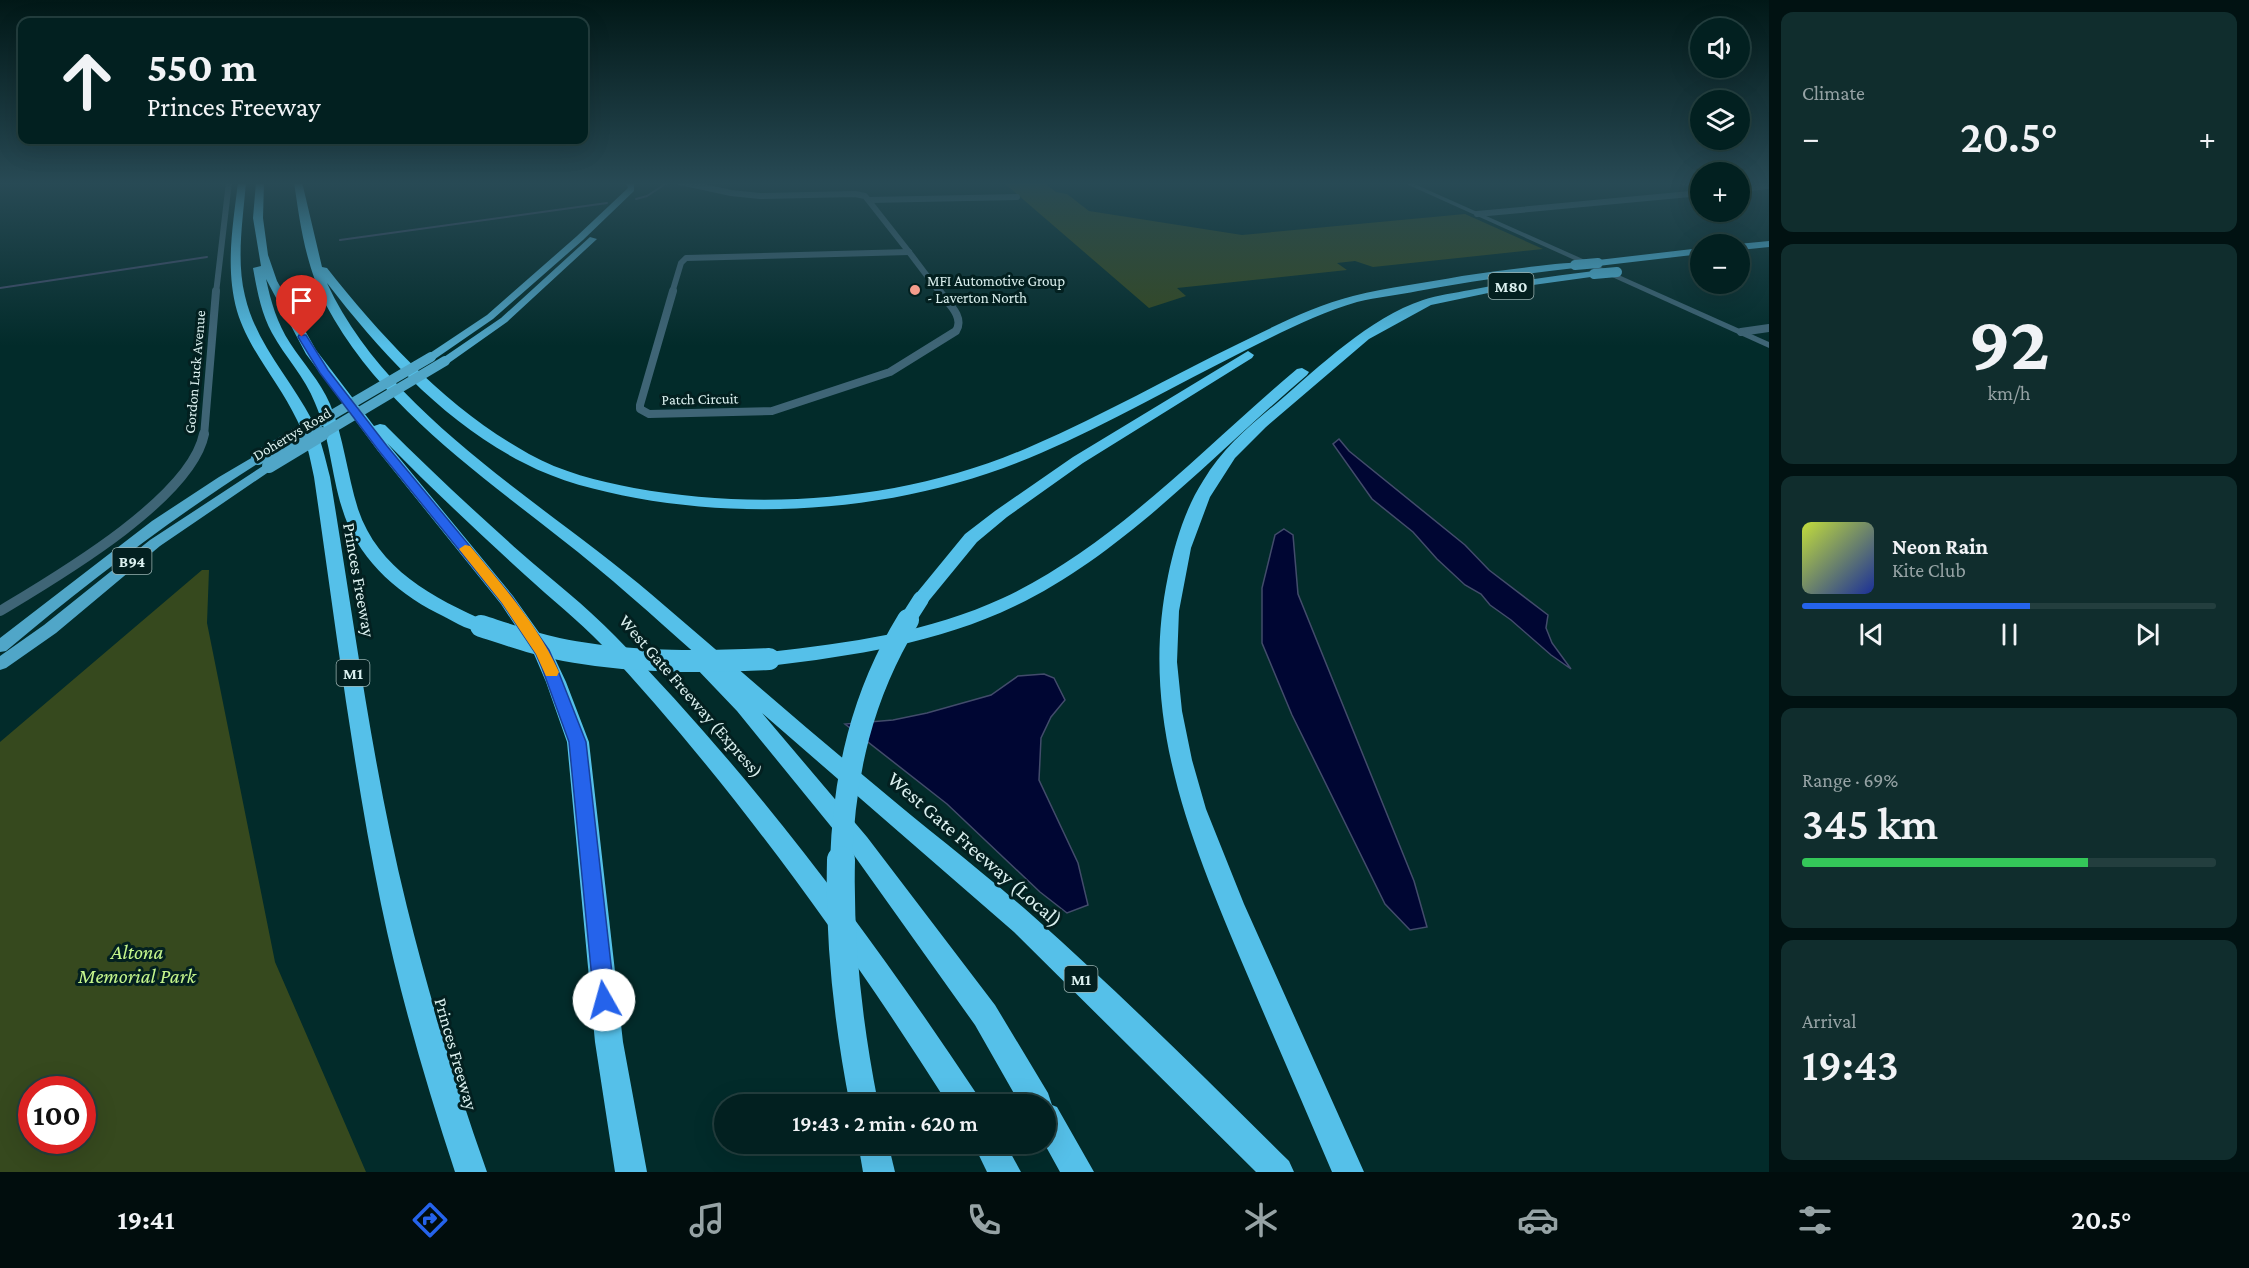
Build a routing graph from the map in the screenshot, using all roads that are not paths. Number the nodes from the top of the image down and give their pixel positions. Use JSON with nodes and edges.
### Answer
{"nodes":[{"id":1,"x":222,"y":237,"type":"edge"},
{"id":2,"x":238,"y":237,"type":"edge"},
{"id":3,"x":258,"y":237,"type":"edge"},
{"id":4,"x":261,"y":237,"type":"edge"},
{"id":5,"x":307,"y":237,"type":"edge"},
{"id":6,"x":581,"y":237,"type":"edge"},
{"id":7,"x":595,"y":237,"type":"edge"},
{"id":8,"x":897,"y":237,"type":"edge"},
{"id":9,"x":1528,"y":237,"type":"edge"},
{"id":10,"x":308,"y":243,"type":"junction"},
{"id":11,"x":1768,"y":244,"type":"edge"},
{"id":12,"x":1750,"y":246,"type":"edge"},
{"id":13,"x":909,"y":252,"type":"junction"},
{"id":14,"x":1690,"y":252,"type":"edge"},
{"id":15,"x":1677,"y":266,"type":"dead end"},
{"id":16,"x":1401,"y":291,"type":"junction"},
{"id":17,"x":1428,"y":302,"type":"junction"},
{"id":18,"x":1769,"y":328,"type":"edge"},
{"id":19,"x":1740,"y":332,"type":"junction"},
{"id":20,"x":1769,"y":345,"type":"edge"},
{"id":21,"x":324,"y":371,"type":"junction"},
{"id":22,"x":264,"y":462,"type":"junction"},
{"id":23,"x":625,"y":581,"type":"junction"},
{"id":24,"x":0,"y":611,"type":"edge"},
{"id":25,"x":0,"y":646,"type":"edge"},
{"id":26,"x":0,"y":664,"type":"edge"},
{"id":27,"x":862,"y":1094,"type":"edge"},
{"id":28,"x":959,"y":1094,"type":"edge"},
{"id":29,"x":1031,"y":1094,"type":"edge"},
{"id":30,"x":1056,"y":1135,"type":"edge"},
{"id":31,"x":994,"y":1154,"type":"edge"},
{"id":32,"x":1343,"y":1162,"type":"edge"},
{"id":33,"x":471,"y":1172,"type":"edge"},
{"id":34,"x":631,"y":1172,"type":"edge"},
{"id":35,"x":1005,"y":1172,"type":"edge"},
{"id":36,"x":1078,"y":1172,"type":"edge"},
{"id":37,"x":1278,"y":1172,"type":"edge"}],
"edges":[{"from":1,"to":24,"type":"street","name":"Gordon Luck Avenue"},
{"from":2,"to":33,"type":"highway","name":"Princes Freeway","number":"M1"},
{"from":3,"to":17,"type":"highway","bridge":true},
{"from":4,"to":21,"type":"highway"},
{"from":5,"to":10,"type":"highway","number":"M1"},
{"from":6,"to":22,"type":"main road","name":"Dohertys Road","number":"B94","bridge":true},
{"from":7,"to":22,"type":"main road","name":"Dohertys Road","number":"B94","bridge":true},
{"from":8,"to":13,"type":"street","name":"Patch Circuit"},
{"from":9,"to":19,"type":"street"},
{"from":10,"to":16,"type":"highway"},
{"from":10,"to":23,"type":"highway","number":"M1"},
{"from":11,"to":12,"type":"highway"},
{"from":13,"to":13,"type":"street","name":"Patch Circuit"},
{"from":14,"to":16,"type":"highway","number":"M80","bridge":true},
{"from":15,"to":17,"type":"highway","number":"M80","bridge":true},
{"from":16,"to":27,"type":"highway","bridge":true},
{"from":17,"to":32,"type":"highway"},
{"from":18,"to":19,"type":"street"},
{"from":19,"to":20,"type":"street"},
{"from":21,"to":28,"type":"highway","name":"West Gate Freeway (Express)"},
{"from":21,"to":34,"type":"highway"},
{"from":22,"to":25,"type":"main road","name":"Dohertys Road","number":"B94"},
{"from":22,"to":26,"type":"main road","name":"Dohertys Road","number":"B94"},
{"from":23,"to":29,"type":"highway","name":"West Gate Freeway (Express)","number":"M1"},
{"from":23,"to":37,"type":"highway","name":"West Gate Freeway (Local)","number":"M1"},
{"from":30,"to":36,"type":"highway"},
{"from":31,"to":35,"type":"highway"}]}
